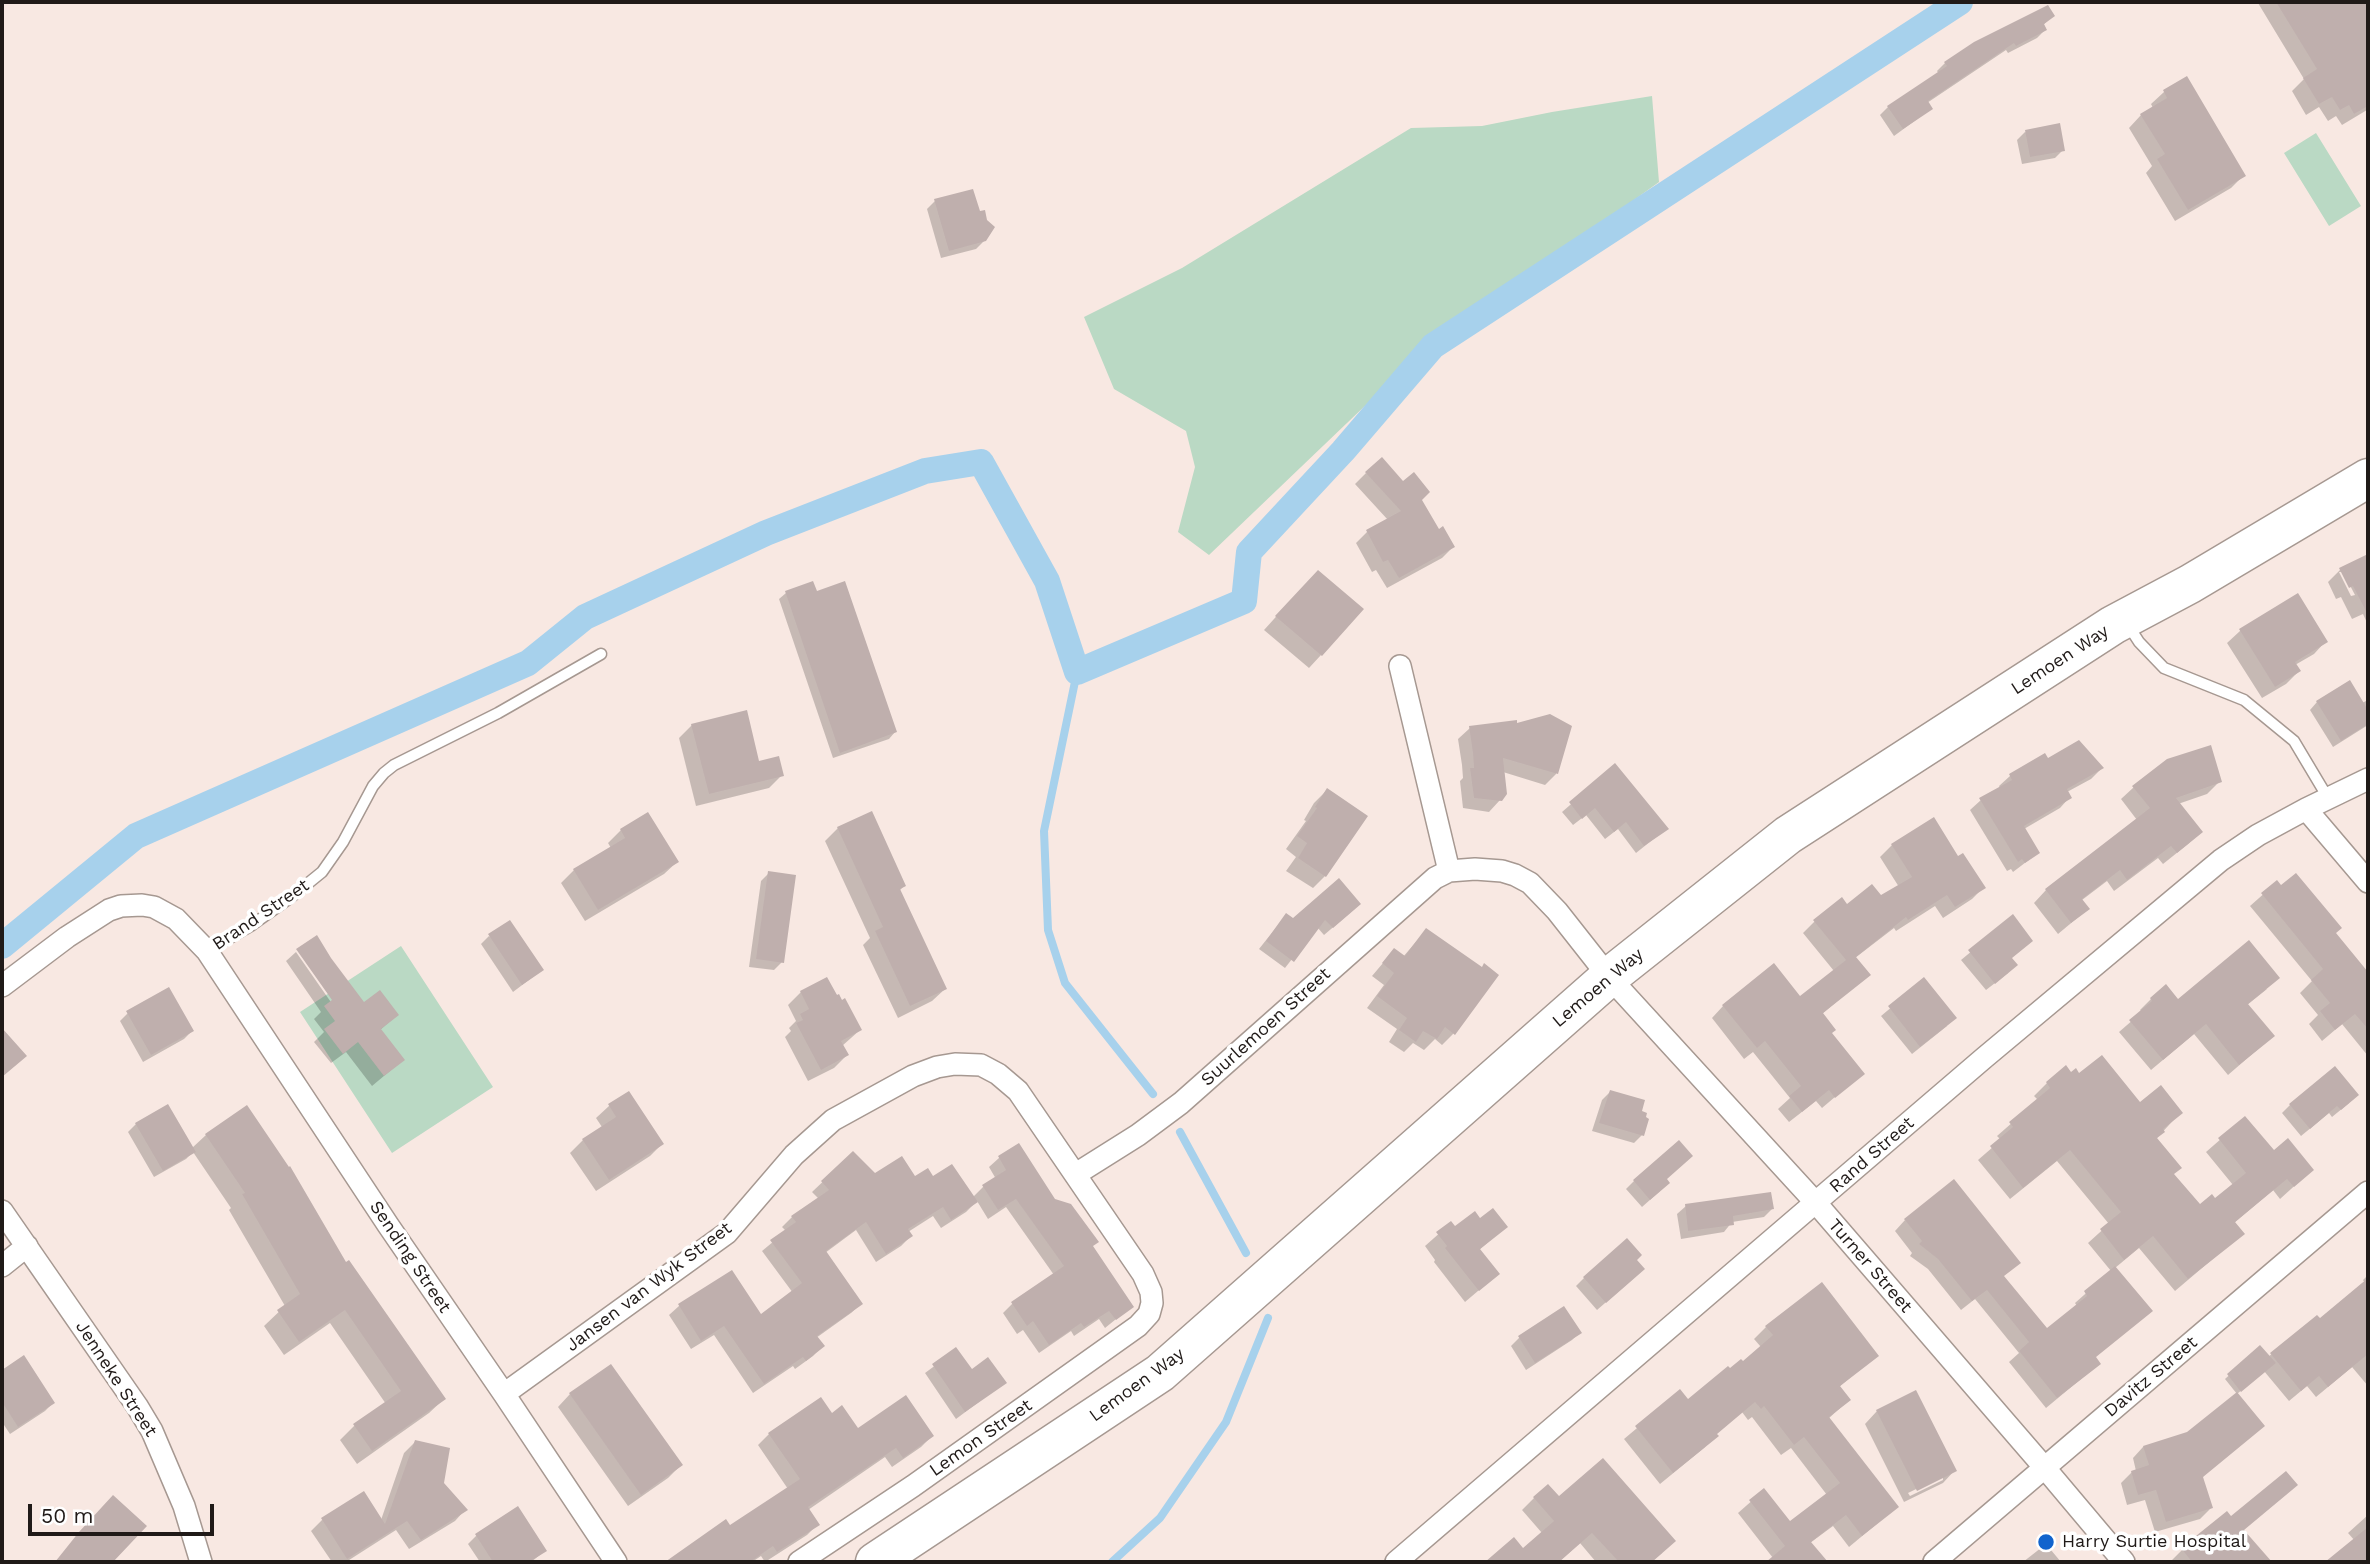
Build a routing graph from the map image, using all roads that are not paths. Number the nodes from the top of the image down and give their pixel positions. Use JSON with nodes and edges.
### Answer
{"nodes":[{"id":1,"x":2368,"y":478,"type":"edge"},
{"id":2,"x":2124,"y":619,"type":"junction"},
{"id":3,"x":601,"y":654,"type":"dead end"},
{"id":4,"x":1400,"y":666,"type":"dead end"},
{"id":5,"x":2368,"y":779,"type":"edge"},
{"id":6,"x":2328,"y":798,"type":"junction"},
{"id":7,"x":2306,"y":809,"type":"junction"},
{"id":8,"x":1449,"y":871,"type":"junction"},
{"id":9,"x":2368,"y":883,"type":"edge"},
{"id":10,"x":207,"y":951,"type":"junction"},
{"id":11,"x":1609,"y":977,"type":"junction"},
{"id":12,"x":2,"y":986,"type":"edge"},
{"id":13,"x":1076,"y":1174,"type":"junction"},
{"id":14,"x":2368,"y":1192,"type":"edge"},
{"id":15,"x":1816,"y":1203,"type":"junction"},
{"id":16,"x":2,"y":1211,"type":"edge"},
{"id":17,"x":27,"y":1246,"type":"junction"},
{"id":18,"x":2,"y":1266,"type":"edge"},
{"id":19,"x":1152,"y":1303,"type":"joint"},
{"id":20,"x":504,"y":1394,"type":"junction"},
{"id":21,"x":2044,"y":1467,"type":"junction"},
{"id":22,"x":201,"y":1562,"type":"edge"},
{"id":23,"x":616,"y":1562,"type":"edge"},
{"id":24,"x":799,"y":1562,"type":"edge"},
{"id":25,"x":875,"y":1562,"type":"edge"},
{"id":26,"x":1396,"y":1562,"type":"edge"},
{"id":27,"x":1934,"y":1562,"type":"edge"},
{"id":28,"x":2123,"y":1562,"type":"edge"}],
"edges":[{"from":1,"to":2,"type":"highway","name":"Lemoen Way"},
{"from":2,"to":6,"type":"lane"},
{"from":2,"to":11,"type":"highway","name":"Lemoen Way"},
{"from":3,"to":10,"type":"lane","name":"Brand Street"},
{"from":4,"to":8,"type":"street"},
{"from":5,"to":6,"type":"street","name":"Rand Street"},
{"from":6,"to":7,"type":"street","name":"Rand Street"},
{"from":7,"to":9,"type":"street"},
{"from":7,"to":15,"type":"street","name":"Rand Street"},
{"from":8,"to":11,"type":"street"},
{"from":8,"to":13,"type":"street","name":"Suurlemoen Street"},
{"from":10,"to":12,"type":"street","name":"Brand Street"},
{"from":10,"to":20,"type":"street","name":"Sending Street"},
{"from":11,"to":15,"type":"street","name":"Turner Street"},
{"from":11,"to":25,"type":"highway","name":"Lemoen Way"},
{"from":13,"to":19,"type":"street","name":"Jansen van Wyk Street"},
{"from":13,"to":20,"type":"street","name":"Jansen van Wyk Street"},
{"from":14,"to":21,"type":"street","name":"Davitz Street"},
{"from":15,"to":21,"type":"street","name":"Turner Street"},
{"from":15,"to":26,"type":"street","name":"Rand Street"},
{"from":16,"to":17,"type":"street","name":"Jenneke Street"},
{"from":17,"to":18,"type":"street"},
{"from":17,"to":22,"type":"street","name":"Jenneke Street"},
{"from":19,"to":24,"type":"street","name":"Lemon Street"},
{"from":20,"to":23,"type":"street","name":"Sending Street"},
{"from":21,"to":27,"type":"street","name":"Davitz Street"},
{"from":21,"to":28,"type":"street","name":"Turner Street"}]}
